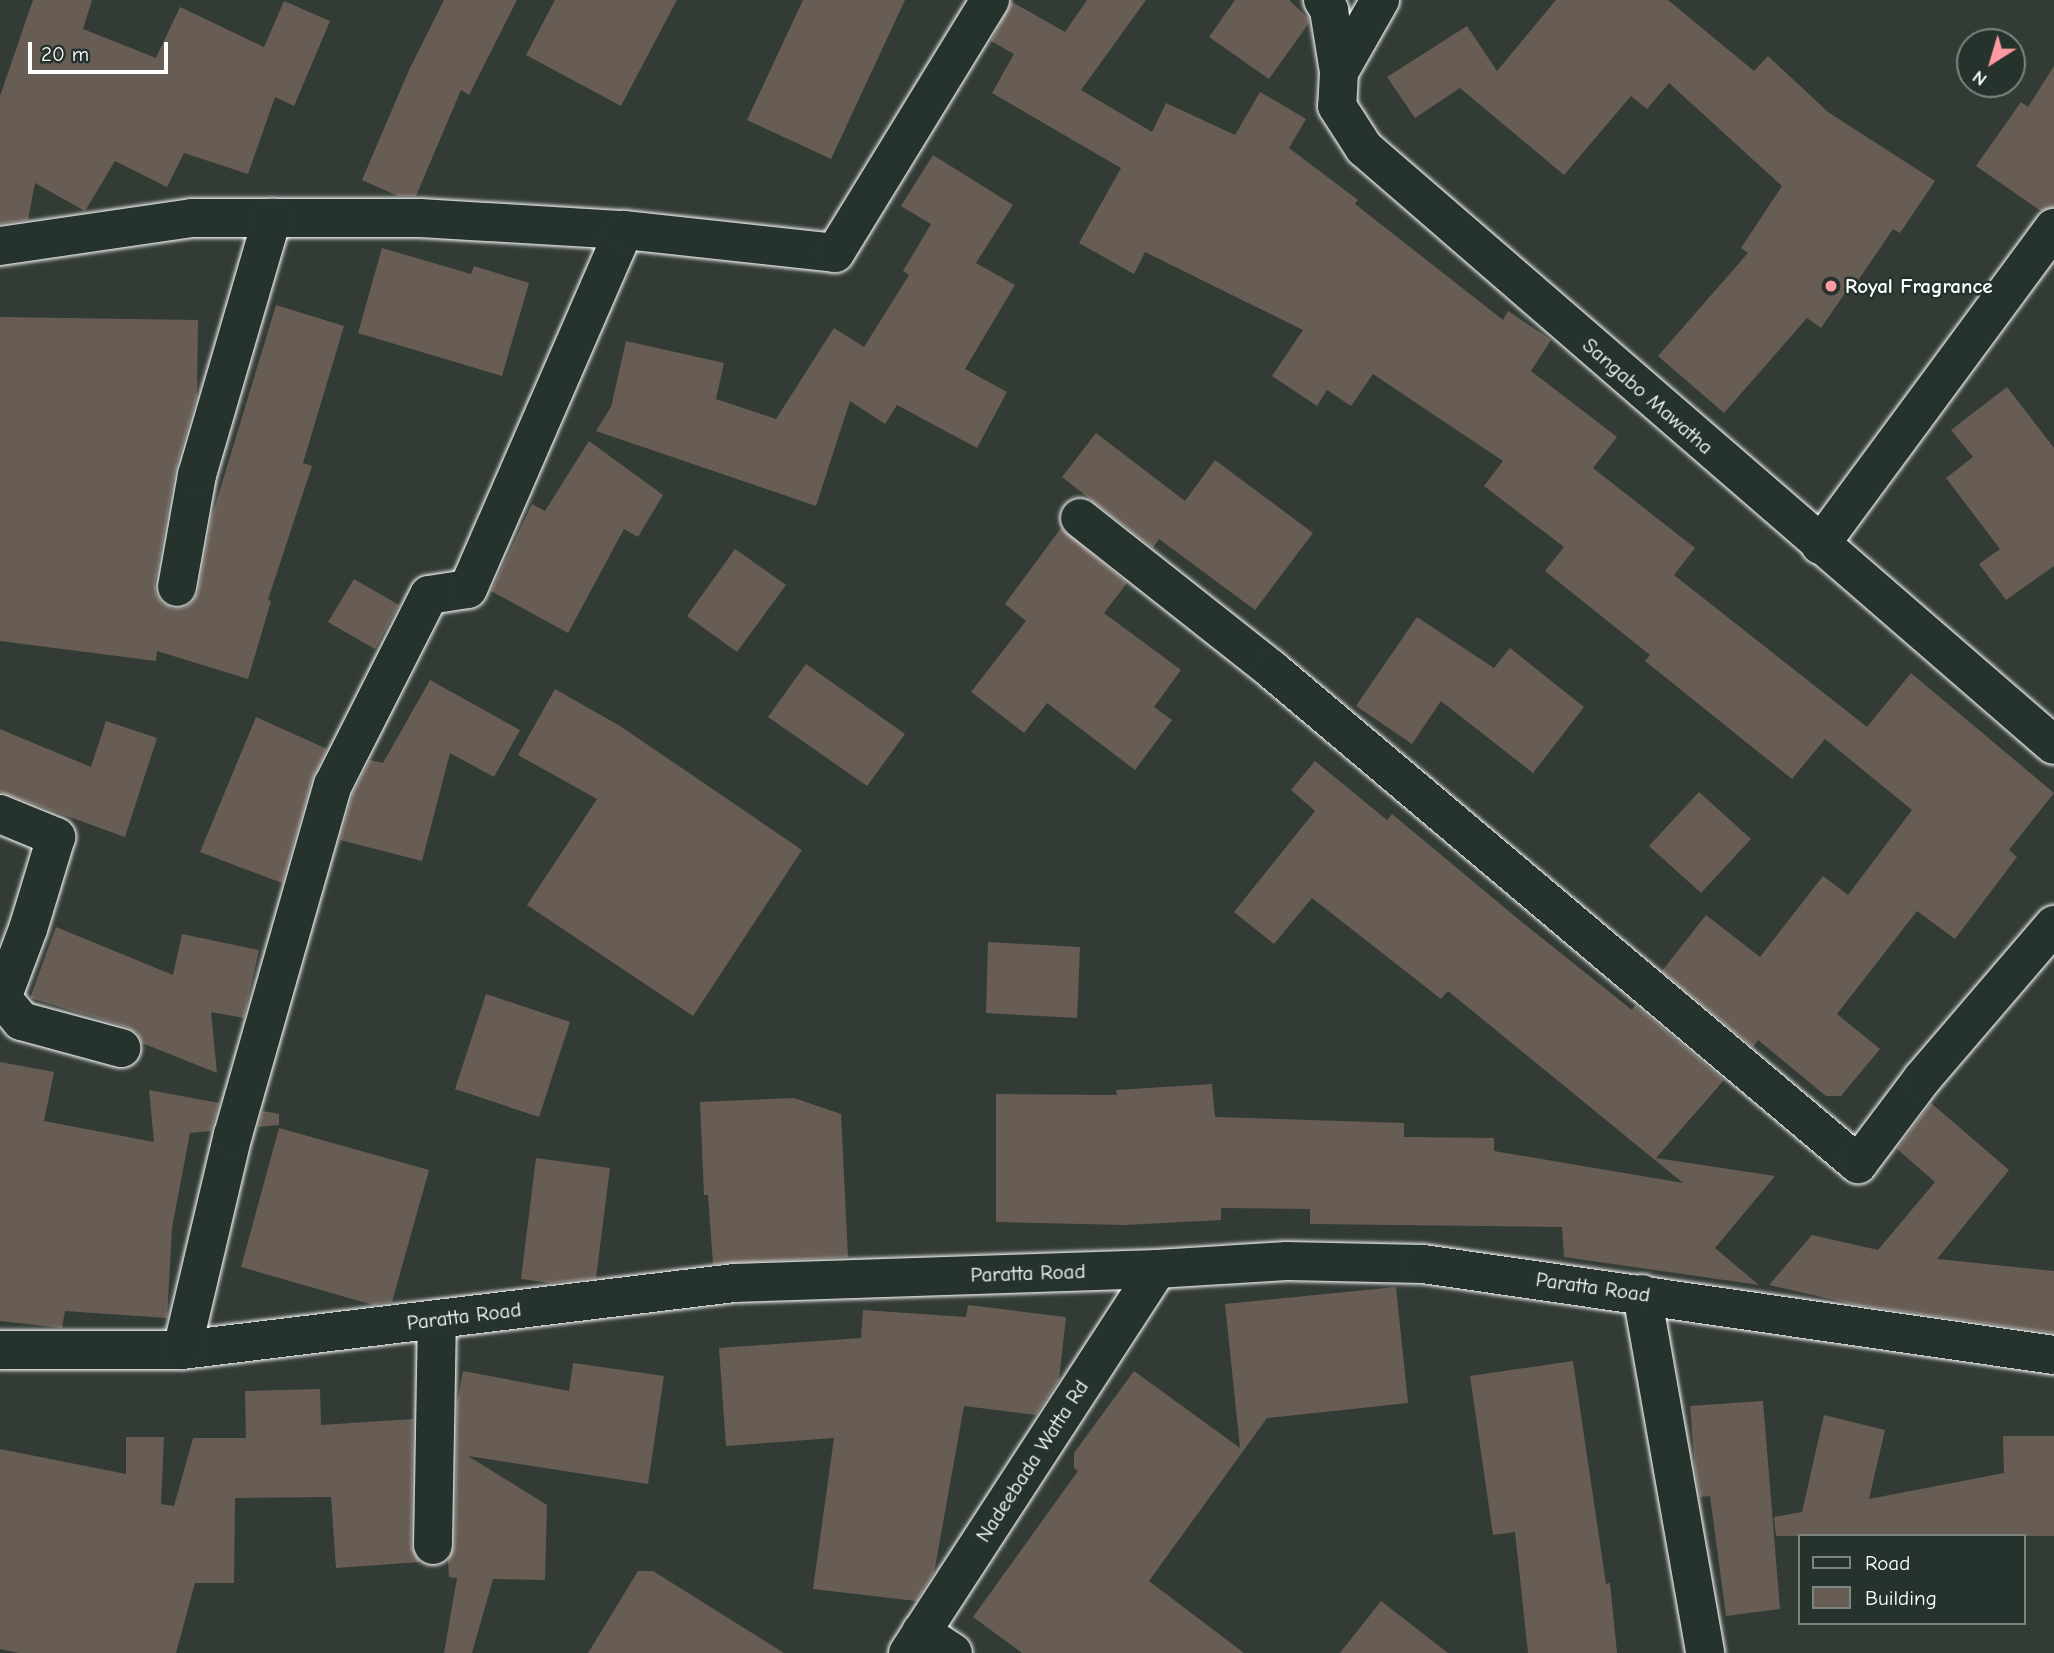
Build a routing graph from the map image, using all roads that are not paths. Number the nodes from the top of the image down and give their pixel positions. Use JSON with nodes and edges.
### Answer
{"nodes":[{"id":1,"x":990,"y":0,"type":"edge"},
{"id":2,"x":1323,"y":0,"type":"edge"},
{"id":3,"x":1380,"y":0,"type":"edge"},
{"id":4,"x":1339,"y":72,"type":"junction"},
{"id":5,"x":272,"y":218,"type":"junction"},
{"id":6,"x":2054,"y":228,"type":"edge"},
{"id":7,"x":624,"y":230,"type":"junction"},
{"id":8,"x":0,"y":246,"type":"edge"},
{"id":9,"x":1080,"y":518,"type":"dead end"},
{"id":10,"x":1820,"y":545,"type":"junction"},
{"id":11,"x":177,"y":587,"type":"dead end"},
{"id":12,"x":2054,"y":745,"type":"edge"},
{"id":13,"x":0,"y":814,"type":"edge"},
{"id":14,"x":2054,"y":925,"type":"edge"},
{"id":15,"x":121,"y":1048,"type":"dead end"},
{"id":16,"x":1157,"y":1269,"type":"junction"},
{"id":17,"x":1642,"y":1294,"type":"junction"},
{"id":18,"x":437,"y":1320,"type":"junction"},
{"id":19,"x":0,"y":1350,"type":"edge"},
{"id":20,"x":182,"y":1350,"type":"junction"},
{"id":21,"x":2054,"y":1355,"type":"edge"},
{"id":22,"x":433,"y":1545,"type":"dead end"},
{"id":23,"x":915,"y":1643,"type":"edge"},
{"id":24,"x":953,"y":1653,"type":"edge"},
{"id":25,"x":1705,"y":1653,"type":"edge"}],
"edges":[{"from":1,"to":7,"type":"street"},
{"from":2,"to":4,"type":"street","name":"Sangabo Mawatha"},
{"from":3,"to":4,"type":"street"},
{"from":4,"to":10,"type":"street","name":"Sangabo Mawatha"},
{"from":5,"to":7,"type":"street"},
{"from":5,"to":8,"type":"street"},
{"from":5,"to":11,"type":"street"},
{"from":6,"to":10,"type":"street"},
{"from":7,"to":20,"type":"street"},
{"from":9,"to":14,"type":"street"},
{"from":10,"to":12,"type":"street","name":"Sangabo Mawatha"},
{"from":13,"to":15,"type":"street"},
{"from":16,"to":17,"type":"street","name":"Paratta Road"},
{"from":16,"to":18,"type":"street","name":"Paratta Road"},
{"from":16,"to":23,"type":"street","name":"Nadeebada Watta Rd"},
{"from":17,"to":21,"type":"street","name":"Paratta Road"},
{"from":17,"to":25,"type":"street"},
{"from":18,"to":20,"type":"street","name":"Paratta Road"},
{"from":18,"to":22,"type":"street"},
{"from":19,"to":20,"type":"street","name":"Paratta Road"},
{"from":23,"to":24,"type":"street"}]}
